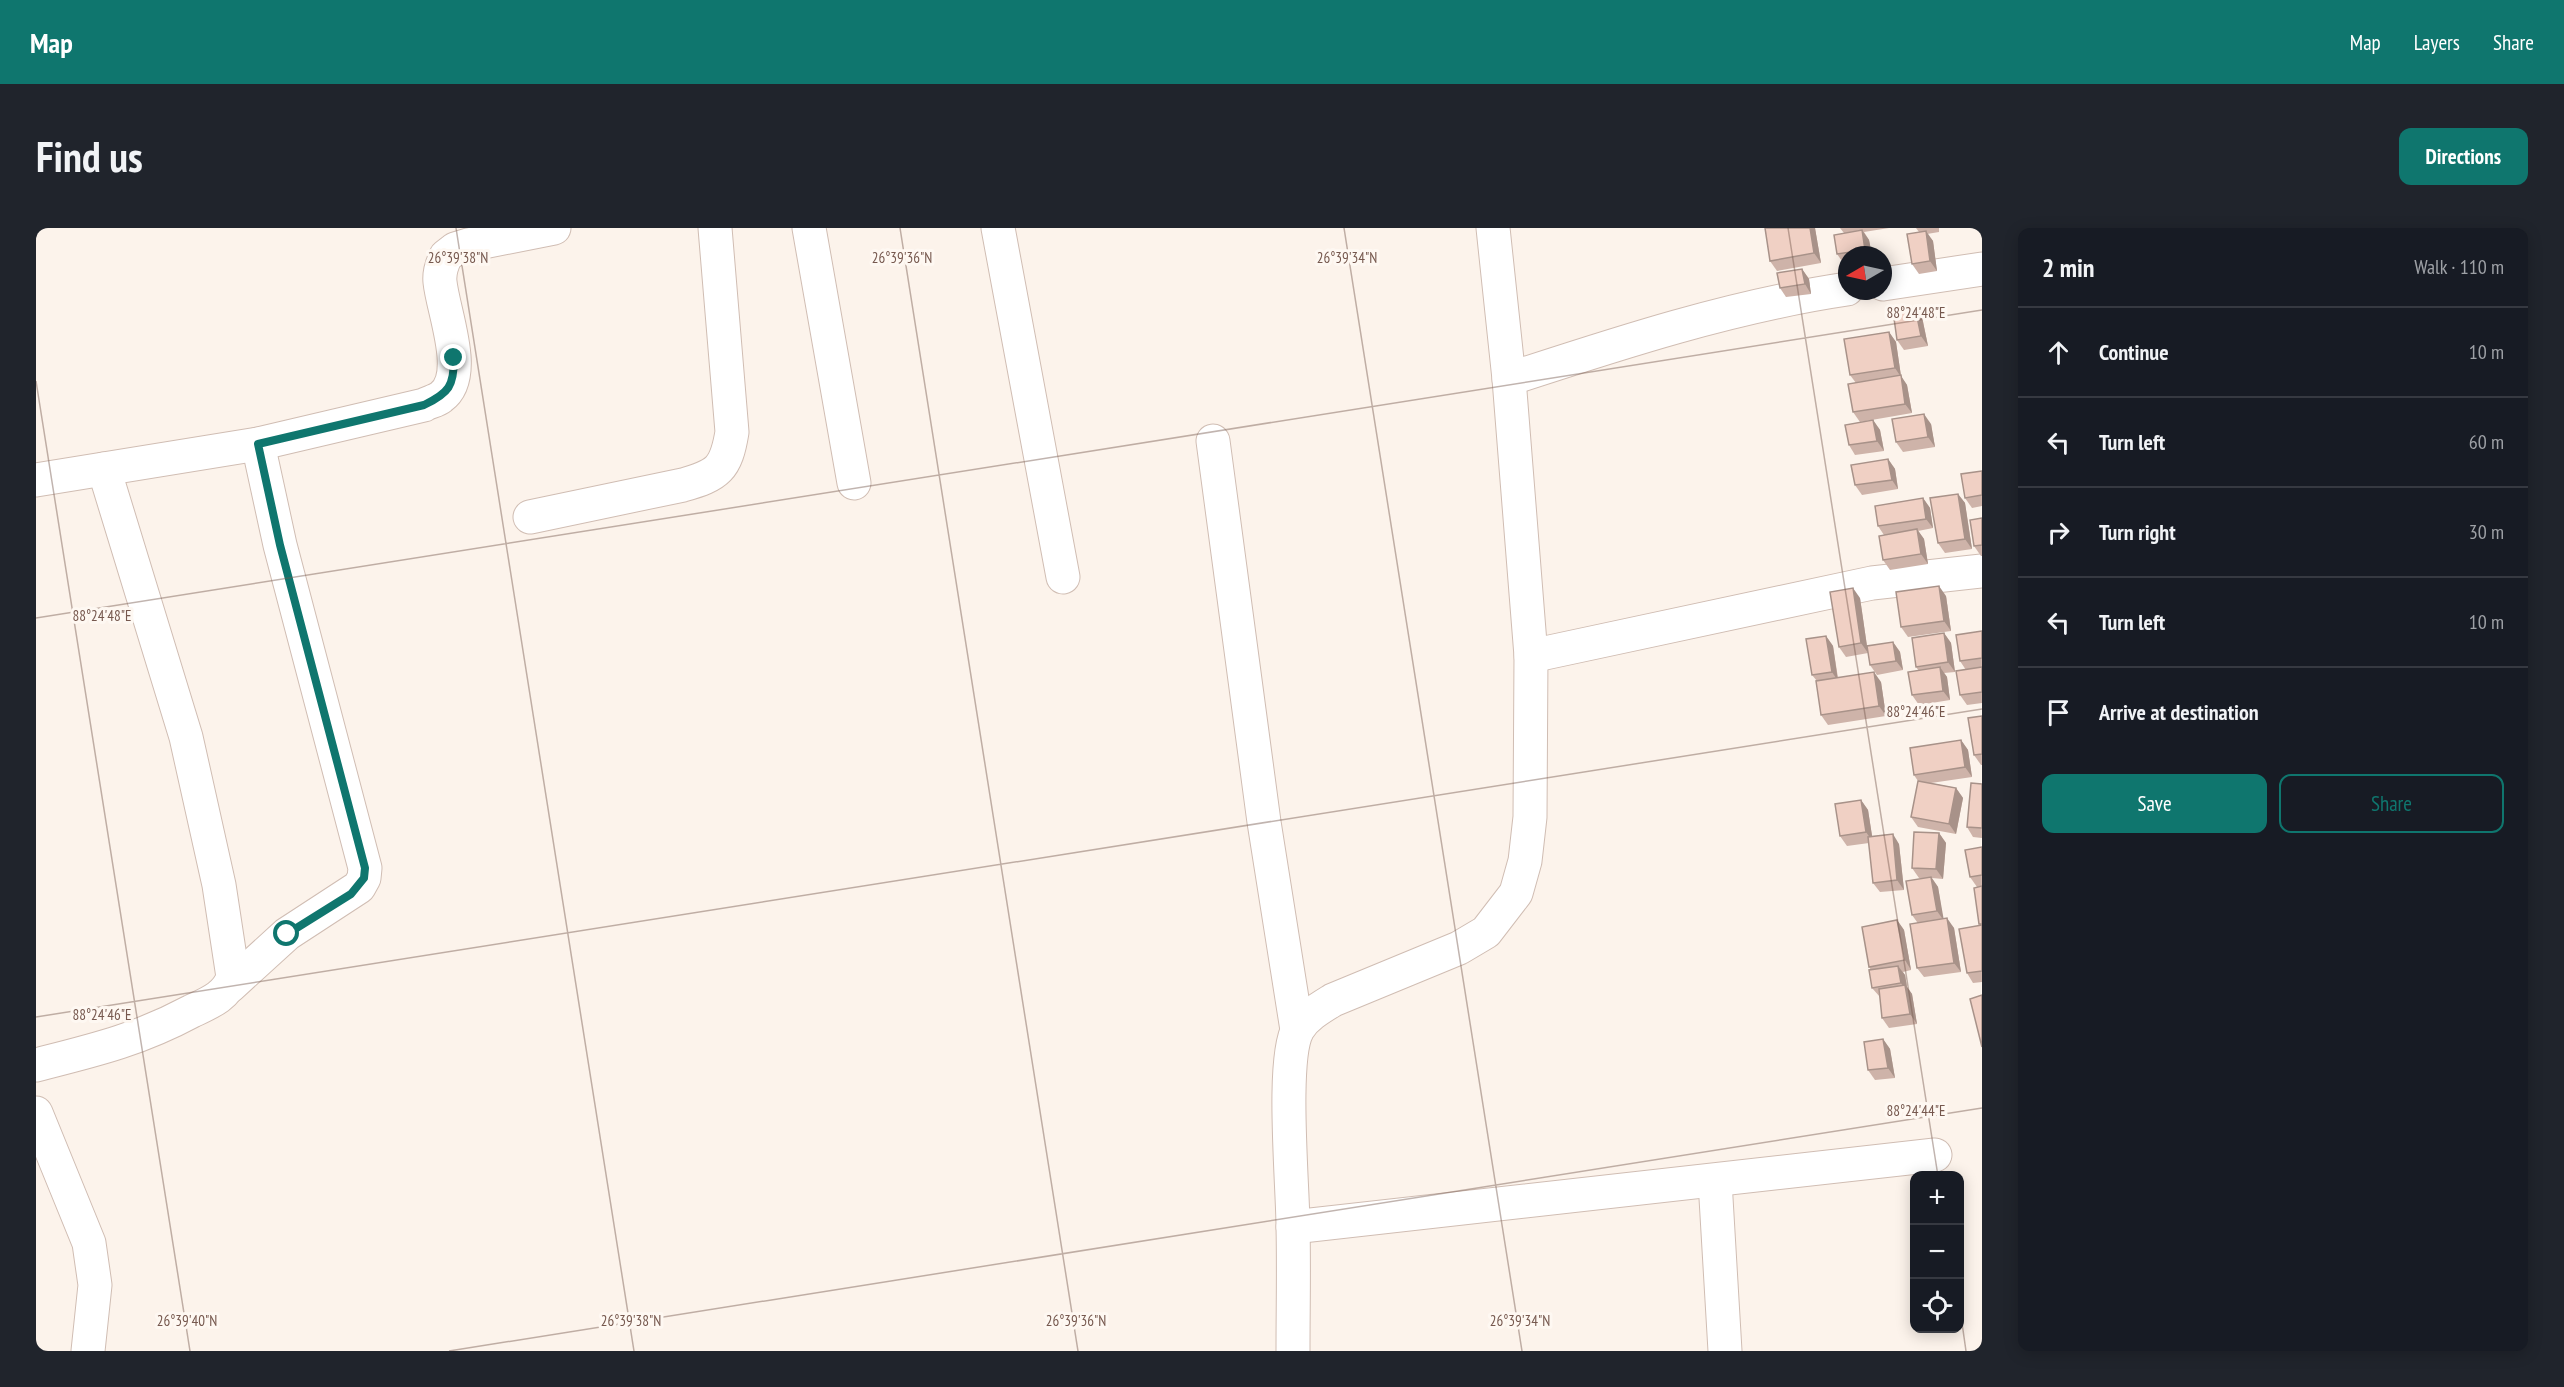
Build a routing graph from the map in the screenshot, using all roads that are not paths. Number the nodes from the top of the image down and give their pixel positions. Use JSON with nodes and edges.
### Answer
{"nodes":[{"id":1,"x":554,"y":228,"type":"edge"},
{"id":2,"x":715,"y":228,"type":"edge"},
{"id":3,"x":809,"y":228,"type":"edge"},
{"id":4,"x":998,"y":228,"type":"edge"},
{"id":5,"x":1493,"y":228,"type":"edge"},
{"id":6,"x":1982,"y":269,"type":"edge"},
{"id":7,"x":1892,"y":283,"type":"edge"},
{"id":8,"x":1838,"y":290,"type":"edge"},
{"id":9,"x":1509,"y":380,"type":"junction"},
{"id":10,"x":1213,"y":441,"type":"dead end"},
{"id":11,"x":258,"y":444,"type":"junction"},
{"id":12,"x":104,"y":469,"type":"junction"},
{"id":13,"x":36,"y":480,"type":"edge"},
{"id":14,"x":854,"y":483,"type":"dead end"},
{"id":15,"x":530,"y":517,"type":"dead end"},
{"id":16,"x":1982,"y":571,"type":"edge"},
{"id":17,"x":1063,"y":577,"type":"dead end"},
{"id":18,"x":1531,"y":656,"type":"junction"},
{"id":19,"x":230,"y":986,"type":"junction"},
{"id":20,"x":1297,"y":1030,"type":"junction"},
{"id":21,"x":36,"y":1065,"type":"edge"},
{"id":22,"x":36,"y":1113,"type":"edge"},
{"id":23,"x":1935,"y":1155,"type":"dead end"},
{"id":24,"x":1714,"y":1181,"type":"junction"},
{"id":25,"x":1293,"y":1227,"type":"junction"},
{"id":26,"x":88,"y":1351,"type":"edge"},
{"id":27,"x":1293,"y":1351,"type":"edge"},
{"id":28,"x":1725,"y":1351,"type":"edge"}],
"edges":[{"from":1,"to":11,"type":"street"},
{"from":2,"to":15,"type":"street"},
{"from":3,"to":14,"type":"street"},
{"from":4,"to":17,"type":"street"},
{"from":5,"to":9,"type":"street"},
{"from":6,"to":7,"type":"street"},
{"from":8,"to":9,"type":"street"},
{"from":9,"to":18,"type":"street"},
{"from":10,"to":20,"type":"street"},
{"from":11,"to":12,"type":"street"},
{"from":11,"to":19,"type":"street"},
{"from":12,"to":13,"type":"street"},
{"from":12,"to":19,"type":"street"},
{"from":16,"to":18,"type":"street"},
{"from":18,"to":20,"type":"street"},
{"from":19,"to":21,"type":"street"},
{"from":20,"to":25,"type":"street"},
{"from":22,"to":26,"type":"street"},
{"from":23,"to":24,"type":"street"},
{"from":24,"to":25,"type":"street"},
{"from":24,"to":28,"type":"street"},
{"from":25,"to":27,"type":"street"}]}
